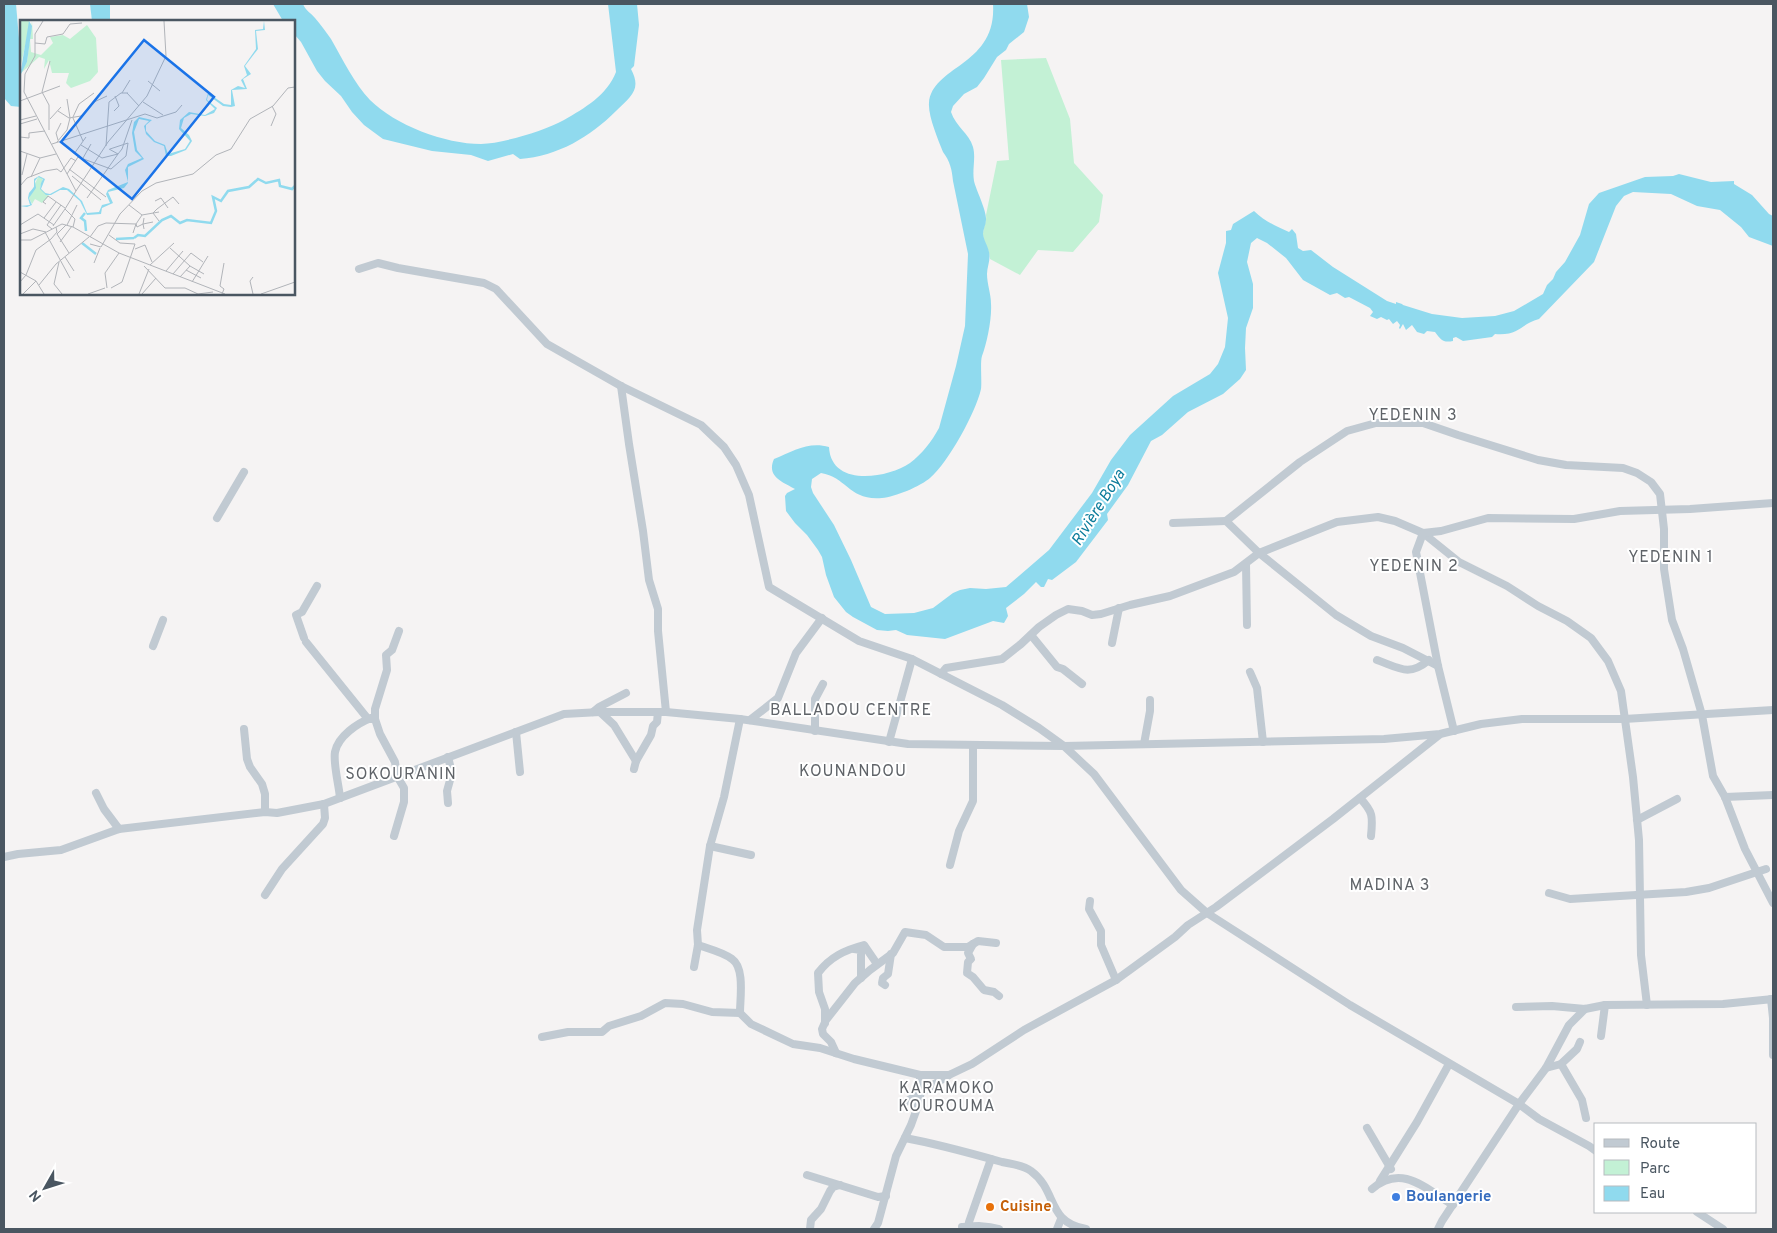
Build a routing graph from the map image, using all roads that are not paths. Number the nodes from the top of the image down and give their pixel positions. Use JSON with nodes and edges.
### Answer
{"nodes":[{"id":1,"x":359,"y":268,"type":"dead end"},
{"id":2,"x":621,"y":386,"type":"junction"},
{"id":3,"x":244,"y":472,"type":"dead end"},
{"id":4,"x":1773,"y":503,"type":"edge"},
{"id":5,"x":1662,"y":509,"type":"junction"},
{"id":6,"x":217,"y":518,"type":"dead end"},
{"id":7,"x":1226,"y":520,"type":"junction"},
{"id":8,"x":1174,"y":523,"type":"dead end"},
{"id":9,"x":1422,"y":533,"type":"junction"},
{"id":10,"x":1258,"y":553,"type":"junction"},
{"id":11,"x":1246,"y":564,"type":"junction"},
{"id":12,"x":317,"y":586,"type":"dead end"},
{"id":13,"x":1119,"y":608,"type":"junction"},
{"id":14,"x":822,"y":618,"type":"junction"},
{"id":15,"x":163,"y":620,"type":"dead end"},
{"id":16,"x":1247,"y":625,"type":"dead end"},
{"id":17,"x":399,"y":631,"type":"dead end"},
{"id":18,"x":1031,"y":635,"type":"junction"},
{"id":19,"x":1112,"y":643,"type":"dead end"},
{"id":20,"x":153,"y":646,"type":"dead end"},
{"id":21,"x":912,"y":659,"type":"junction"},
{"id":22,"x":1377,"y":660,"type":"dead end"},
{"id":23,"x":1429,"y":660,"type":"junction"},
{"id":24,"x":1438,"y":666,"type":"junction"},
{"id":25,"x":1250,"y":672,"type":"dead end"},
{"id":26,"x":941,"y":674,"type":"junction"},
{"id":27,"x":823,"y":684,"type":"dead end"},
{"id":28,"x":1082,"y":684,"type":"dead end"},
{"id":29,"x":626,"y":693,"type":"dead end"},
{"id":30,"x":1150,"y":700,"type":"dead end"},
{"id":31,"x":1773,"y":710,"type":"edge"},
{"id":32,"x":596,"y":712,"type":"junction"},
{"id":33,"x":662,"y":712,"type":"junction"},
{"id":34,"x":1702,"y":715,"type":"junction"},
{"id":35,"x":373,"y":718,"type":"junction"},
{"id":36,"x":740,"y":718,"type":"junction"},
{"id":37,"x":1628,"y":719,"type":"junction"},
{"id":38,"x":750,"y":720,"type":"junction"},
{"id":39,"x":244,"y":729,"type":"dead end"},
{"id":40,"x":815,"y":731,"type":"junction"},
{"id":41,"x":1454,"y":731,"type":"junction"},
{"id":42,"x":516,"y":732,"type":"junction"},
{"id":43,"x":1440,"y":734,"type":"junction"},
{"id":44,"x":1422,"y":736,"type":"junction"},
{"id":45,"x":889,"y":742,"type":"junction"},
{"id":46,"x":1263,"y":742,"type":"junction"},
{"id":47,"x":1144,"y":744,"type":"junction"},
{"id":48,"x":973,"y":745,"type":"junction"},
{"id":49,"x":1064,"y":746,"type":"junction"},
{"id":50,"x":1412,"y":755,"type":"junction"},
{"id":51,"x":448,"y":757,"type":"junction"},
{"id":52,"x":636,"y":761,"type":"junction"},
{"id":53,"x":634,"y":769,"type":"dead end"},
{"id":54,"x":520,"y":772,"type":"dead end"},
{"id":55,"x":397,"y":776,"type":"junction"},
{"id":56,"x":96,"y":793,"type":"dead end"},
{"id":57,"x":1773,"y":795,"type":"edge"},
{"id":58,"x":1725,"y":797,"type":"junction"},
{"id":59,"x":340,"y":798,"type":"junction"},
{"id":60,"x":1360,"y":798,"type":"junction"},
{"id":61,"x":1677,"y":799,"type":"dead end"},
{"id":62,"x":324,"y":804,"type":"junction"},
{"id":63,"x":448,"y":804,"type":"dead end"},
{"id":64,"x":265,"y":812,"type":"junction"},
{"id":65,"x":1637,"y":820,"type":"junction"},
{"id":66,"x":119,"y":829,"type":"junction"},
{"id":67,"x":394,"y":836,"type":"dead end"},
{"id":68,"x":1371,"y":836,"type":"dead end"},
{"id":69,"x":710,"y":846,"type":"junction"},
{"id":70,"x":751,"y":855,"type":"dead end"},
{"id":71,"x":4,"y":857,"type":"edge"},
{"id":72,"x":950,"y":865,"type":"dead end"},
{"id":73,"x":1766,"y":869,"type":"dead end"},
{"id":74,"x":1757,"y":872,"type":"junction"},
{"id":75,"x":1549,"y":893,"type":"dead end"},
{"id":76,"x":1639,"y":894,"type":"junction"},
{"id":77,"x":265,"y":895,"type":"dead end"},
{"id":78,"x":1090,"y":901,"type":"dead end"},
{"id":79,"x":1773,"y":903,"type":"edge"},
{"id":80,"x":1207,"y":913,"type":"junction"},
{"id":81,"x":996,"y":943,"type":"dead end"},
{"id":82,"x":973,"y":944,"type":"junction"},
{"id":83,"x":698,"y":945,"type":"junction"},
{"id":84,"x":852,"y":948,"type":"junction"},
{"id":85,"x":891,"y":954,"type":"junction"},
{"id":86,"x":877,"y":964,"type":"junction"},
{"id":87,"x":694,"y":967,"type":"dead end"},
{"id":88,"x":861,"y":978,"type":"junction"},
{"id":89,"x":1116,"y":980,"type":"junction"},
{"id":90,"x":885,"y":985,"type":"dead end"},
{"id":91,"x":999,"y":996,"type":"dead end"},
{"id":92,"x":1772,"y":999,"type":"edge"},
{"id":93,"x":1605,"y":1005,"type":"junction"},
{"id":94,"x":1647,"y":1005,"type":"junction"},
{"id":95,"x":1516,"y":1007,"type":"dead end"},
{"id":96,"x":1585,"y":1009,"type":"junction"},
{"id":97,"x":740,"y":1013,"type":"junction"},
{"id":98,"x":825,"y":1023,"type":"junction"},
{"id":99,"x":1600,"y":1036,"type":"dead end"},
{"id":100,"x":542,"y":1038,"type":"dead end"},
{"id":101,"x":1580,"y":1042,"type":"dead end"},
{"id":102,"x":836,"y":1053,"type":"junction"},
{"id":103,"x":1772,"y":1055,"type":"edge"},
{"id":104,"x":1449,"y":1064,"type":"junction"},
{"id":105,"x":1561,"y":1064,"type":"junction"},
{"id":106,"x":1546,"y":1068,"type":"junction"},
{"id":107,"x":920,"y":1075,"type":"junction"},
{"id":108,"x":949,"y":1075,"type":"junction"},
{"id":109,"x":920,"y":1094,"type":"junction"},
{"id":110,"x":906,"y":1102,"type":"dead end"},
{"id":111,"x":1519,"y":1104,"type":"junction"},
{"id":112,"x":1586,"y":1118,"type":"dead end"},
{"id":113,"x":1367,"y":1128,"type":"dead end"},
{"id":114,"x":905,"y":1138,"type":"junction"},
{"id":115,"x":1594,"y":1150,"type":"edge"},
{"id":116,"x":991,"y":1159,"type":"junction"},
{"id":117,"x":1389,"y":1166,"type":"junction"},
{"id":118,"x":807,"y":1175,"type":"dead end"},
{"id":119,"x":1395,"y":1176,"type":"junction"},
{"id":120,"x":1380,"y":1181,"type":"junction"},
{"id":121,"x":840,"y":1185,"type":"junction"},
{"id":122,"x":1372,"y":1188,"type":"dead end"},
{"id":123,"x":886,"y":1196,"type":"junction"},
{"id":124,"x":1453,"y":1206,"type":"junction"},
{"id":125,"x":1699,"y":1213,"type":"edge"},
{"id":126,"x":1061,"y":1219,"type":"junction"},
{"id":127,"x":969,"y":1222,"type":"dead end"},
{"id":128,"x":962,"y":1227,"type":"dead end"},
{"id":129,"x":810,"y":1229,"type":"edge"},
{"id":130,"x":874,"y":1229,"type":"edge"},
{"id":131,"x":999,"y":1229,"type":"edge"},
{"id":132,"x":1057,"y":1229,"type":"edge"},
{"id":133,"x":1086,"y":1229,"type":"edge"},
{"id":134,"x":1438,"y":1229,"type":"edge"},
{"id":135,"x":1724,"y":1229,"type":"edge"}],
"edges":[{"from":1,"to":2,"type":"street"},
{"from":2,"to":14,"type":"street"},
{"from":2,"to":33,"type":"street"},
{"from":3,"to":6,"type":"street"},
{"from":4,"to":5,"type":"street"},
{"from":5,"to":7,"type":"street"},
{"from":5,"to":9,"type":"street"},
{"from":5,"to":34,"type":"street"},
{"from":7,"to":8,"type":"street"},
{"from":7,"to":10,"type":"street"},
{"from":9,"to":10,"type":"street"},
{"from":9,"to":24,"type":"street"},
{"from":9,"to":37,"type":"street"},
{"from":10,"to":11,"type":"street"},
{"from":10,"to":23,"type":"street"},
{"from":11,"to":13,"type":"street"},
{"from":11,"to":16,"type":"street"},
{"from":12,"to":35,"type":"street"},
{"from":13,"to":18,"type":"street"},
{"from":13,"to":19,"type":"street"},
{"from":14,"to":21,"type":"street"},
{"from":14,"to":38,"type":"street"},
{"from":15,"to":20,"type":"street"},
{"from":17,"to":35,"type":"street"},
{"from":18,"to":26,"type":"street"},
{"from":18,"to":28,"type":"street"},
{"from":21,"to":26,"type":"street"},
{"from":21,"to":45,"type":"street"},
{"from":22,"to":23,"type":"street"},
{"from":23,"to":24,"type":"street"},
{"from":24,"to":41,"type":"street"},
{"from":25,"to":46,"type":"street"},
{"from":26,"to":49,"type":"street"},
{"from":27,"to":40,"type":"street"},
{"from":29,"to":32,"type":"street"},
{"from":30,"to":47,"type":"street"},
{"from":31,"to":34,"type":"street"},
{"from":32,"to":33,"type":"street"},
{"from":32,"to":42,"type":"street"},
{"from":32,"to":52,"type":"street"},
{"from":33,"to":36,"type":"street"},
{"from":33,"to":52,"type":"street"},
{"from":34,"to":37,"type":"street"},
{"from":34,"to":58,"type":"street"},
{"from":35,"to":55,"type":"street"},
{"from":35,"to":59,"type":"street"},
{"from":36,"to":38,"type":"street"},
{"from":36,"to":69,"type":"street"},
{"from":37,"to":41,"type":"street"},
{"from":37,"to":65,"type":"street"},
{"from":38,"to":40,"type":"street"},
{"from":39,"to":64,"type":"street"},
{"from":40,"to":45,"type":"street"},
{"from":41,"to":43,"type":"street"},
{"from":42,"to":51,"type":"street"},
{"from":42,"to":54,"type":"street"},
{"from":43,"to":44,"type":"street"},
{"from":43,"to":50,"type":"street"},
{"from":44,"to":46,"type":"street"},
{"from":44,"to":50,"type":"street"},
{"from":45,"to":48,"type":"street"},
{"from":46,"to":47,"type":"street"},
{"from":47,"to":49,"type":"street"},
{"from":48,"to":49,"type":"street"},
{"from":48,"to":72,"type":"street"},
{"from":49,"to":80,"type":"street"},
{"from":50,"to":60,"type":"street"},
{"from":51,"to":55,"type":"street"},
{"from":51,"to":63,"type":"street"},
{"from":52,"to":53,"type":"street"},
{"from":55,"to":59,"type":"street"},
{"from":55,"to":67,"type":"street"},
{"from":56,"to":66,"type":"street"},
{"from":57,"to":58,"type":"street"},
{"from":58,"to":74,"type":"street"},
{"from":59,"to":62,"type":"street"},
{"from":60,"to":68,"type":"street"},
{"from":60,"to":80,"type":"street"},
{"from":61,"to":65,"type":"street"},
{"from":62,"to":64,"type":"street"},
{"from":62,"to":77,"type":"street"},
{"from":64,"to":66,"type":"street"},
{"from":65,"to":76,"type":"street"},
{"from":66,"to":71,"type":"street"},
{"from":69,"to":70,"type":"street"},
{"from":69,"to":83,"type":"street"},
{"from":73,"to":74,"type":"street"},
{"from":74,"to":76,"type":"street"},
{"from":74,"to":79,"type":"street"},
{"from":75,"to":76,"type":"street"},
{"from":76,"to":94,"type":"street"},
{"from":78,"to":89,"type":"street"},
{"from":80,"to":89,"type":"street"},
{"from":80,"to":104,"type":"street"},
{"from":81,"to":82,"type":"street"},
{"from":82,"to":85,"type":"street"},
{"from":82,"to":91,"type":"street"},
{"from":83,"to":87,"type":"street"},
{"from":83,"to":97,"type":"street"},
{"from":84,"to":86,"type":"street"},
{"from":84,"to":88,"type":"street"},
{"from":84,"to":98,"type":"street"},
{"from":85,"to":86,"type":"street"},
{"from":85,"to":90,"type":"street"},
{"from":86,"to":88,"type":"street"},
{"from":88,"to":98,"type":"street"},
{"from":89,"to":108,"type":"street"},
{"from":92,"to":94,"type":"street"},
{"from":92,"to":103,"type":"street"},
{"from":93,"to":94,"type":"street"},
{"from":93,"to":96,"type":"street"},
{"from":93,"to":99,"type":"street"},
{"from":95,"to":96,"type":"street"},
{"from":96,"to":106,"type":"street"},
{"from":97,"to":100,"type":"street"},
{"from":97,"to":102,"type":"street"},
{"from":98,"to":102,"type":"street"},
{"from":101,"to":105,"type":"street"},
{"from":102,"to":107,"type":"street"},
{"from":104,"to":111,"type":"street"},
{"from":104,"to":117,"type":"street"},
{"from":105,"to":106,"type":"street"},
{"from":105,"to":112,"type":"street"},
{"from":106,"to":111,"type":"street"},
{"from":107,"to":108,"type":"street"},
{"from":107,"to":109,"type":"street"},
{"from":108,"to":109,"type":"street"},
{"from":109,"to":110,"type":"street"},
{"from":109,"to":114,"type":"street"},
{"from":111,"to":115,"type":"street"},
{"from":111,"to":124,"type":"street"},
{"from":113,"to":117,"type":"street"},
{"from":114,"to":116,"type":"street"},
{"from":114,"to":123,"type":"street"},
{"from":116,"to":126,"type":"street"},
{"from":116,"to":127,"type":"street"},
{"from":117,"to":119,"type":"street"},
{"from":117,"to":120,"type":"street"},
{"from":118,"to":121,"type":"street"},
{"from":119,"to":120,"type":"street"},
{"from":119,"to":124,"type":"street"},
{"from":120,"to":122,"type":"street"},
{"from":121,"to":123,"type":"street"},
{"from":121,"to":129,"type":"street"},
{"from":123,"to":130,"type":"street"},
{"from":124,"to":134,"type":"street"},
{"from":125,"to":135,"type":"street"},
{"from":126,"to":132,"type":"street"},
{"from":126,"to":133,"type":"street"},
{"from":128,"to":131,"type":"street"}]}
